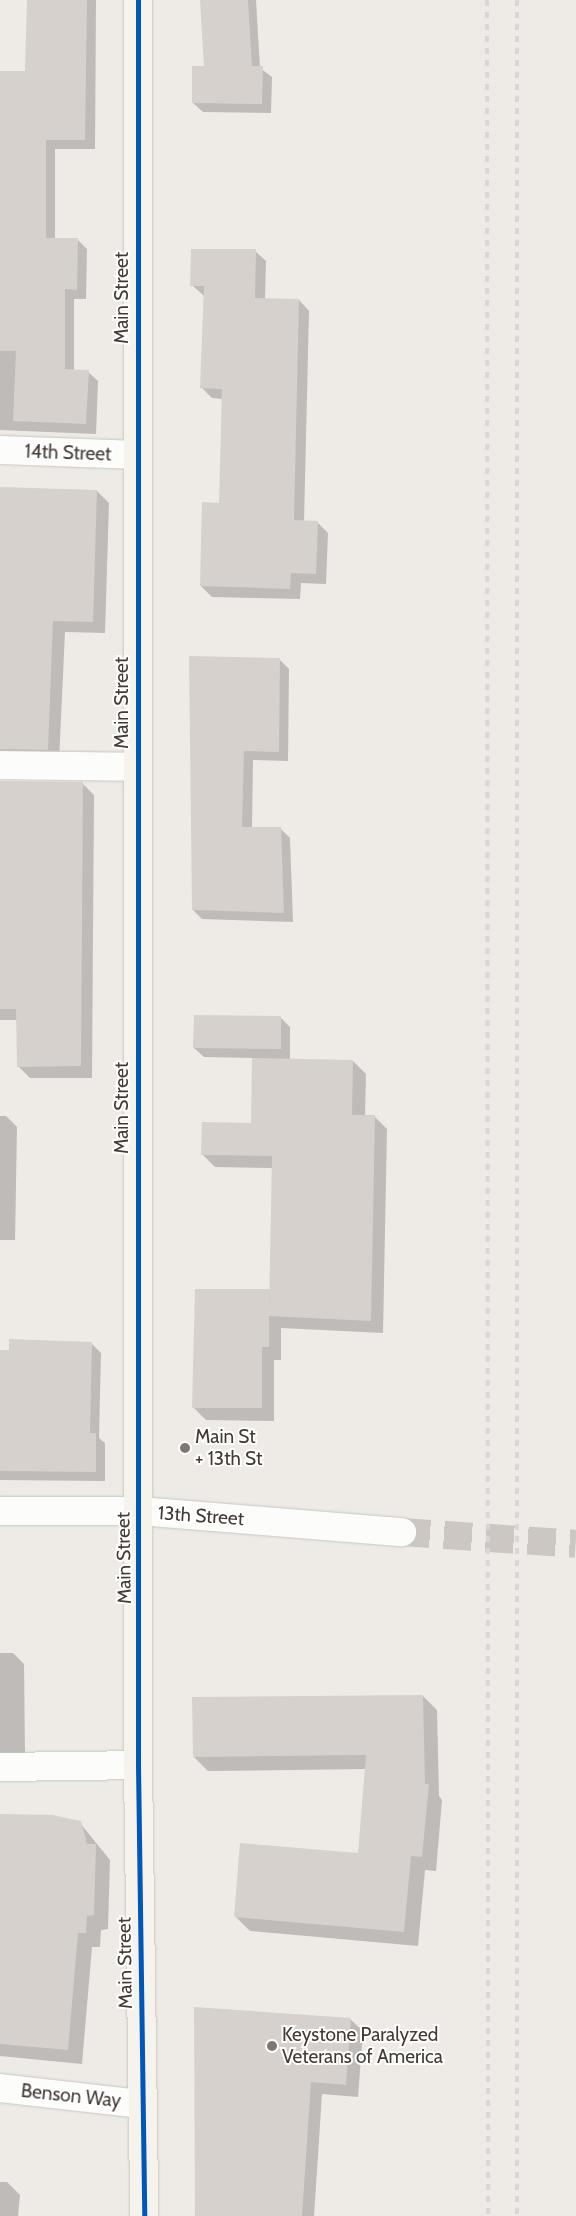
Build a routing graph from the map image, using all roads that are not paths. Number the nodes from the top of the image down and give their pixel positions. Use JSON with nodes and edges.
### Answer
{"nodes":[{"id":1,"x":138,"y":0,"type":"edge"},
{"id":2,"x":0,"y":450,"type":"edge"},
{"id":3,"x":136,"y":456,"type":"junction"},
{"id":4,"x":0,"y":765,"type":"edge"},
{"id":5,"x":137,"y":767,"type":"junction"},
{"id":6,"x":0,"y":1511,"type":"edge"},
{"id":7,"x":139,"y":1511,"type":"junction"},
{"id":8,"x":402,"y":1532,"type":"tunnel mouth"},
{"id":9,"x":138,"y":1765,"type":"junction"},
{"id":10,"x":0,"y":1767,"type":"edge"},
{"id":11,"x":0,"y":2088,"type":"edge"},
{"id":12,"x":142,"y":2104,"type":"junction"},
{"id":13,"x":144,"y":2216,"type":"edge"}],
"edges":[{"from":1,"to":3,"type":"main road","name":"Main Street"},
{"from":2,"to":3,"type":"street","name":"14th Street"},
{"from":3,"to":5,"type":"main road","name":"Main Street"},
{"from":4,"to":5,"type":"street"},
{"from":5,"to":7,"type":"main road","name":"Main Street"},
{"from":6,"to":7,"type":"street","name":"13th Street"},
{"from":7,"to":8,"type":"street","name":"13th Street"},
{"from":7,"to":9,"type":"main road","name":"Main Street"},
{"from":9,"to":10,"type":"street"},
{"from":9,"to":12,"type":"main road","name":"Main Street"},
{"from":11,"to":12,"type":"street","name":"Benson Way"},
{"from":12,"to":13,"type":"main road","name":"Main Street"}]}
